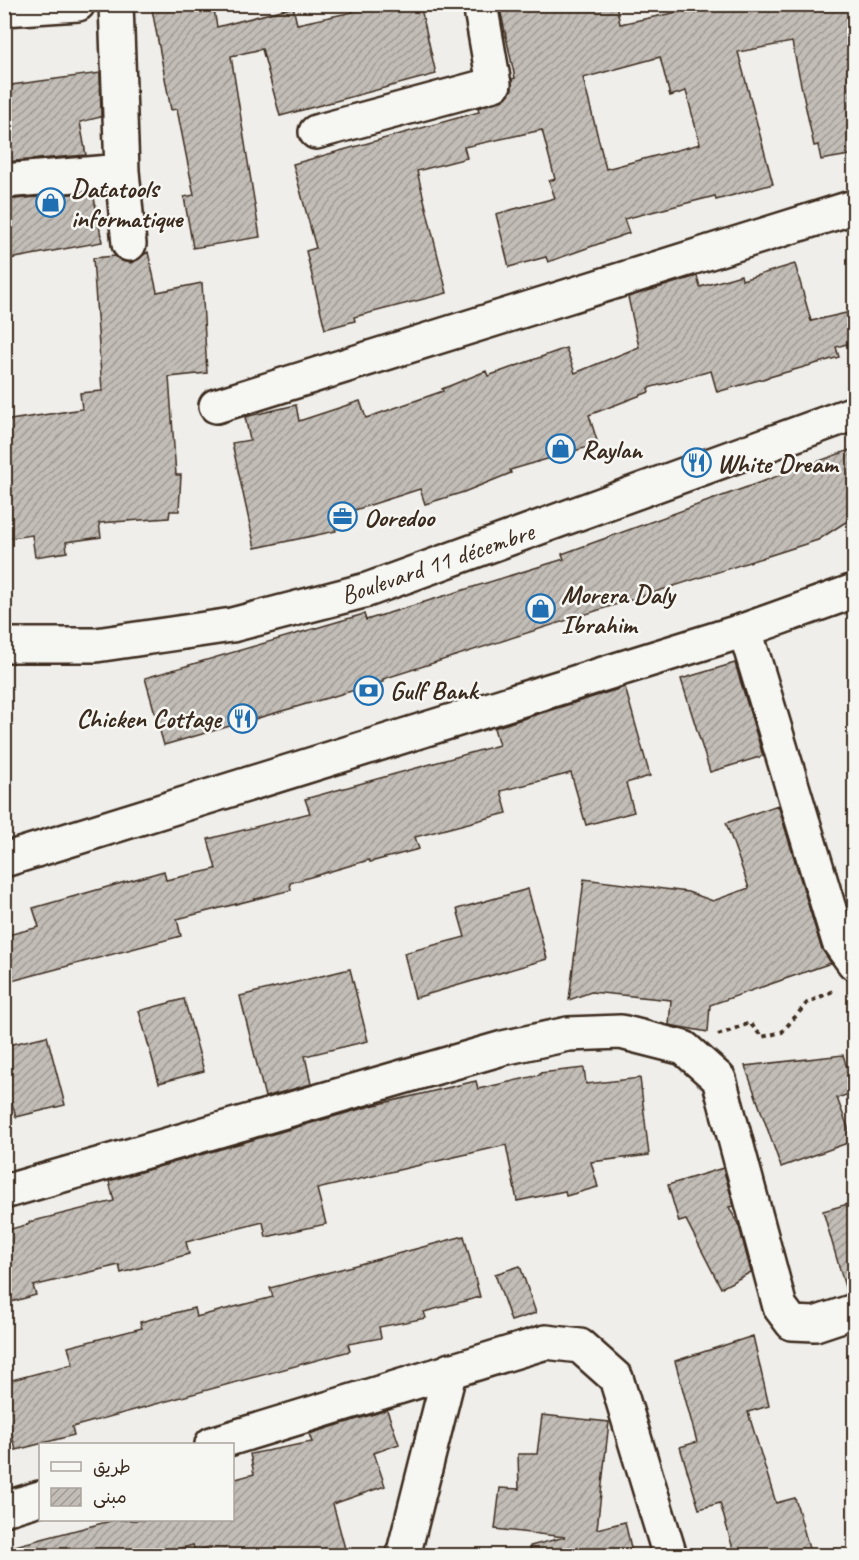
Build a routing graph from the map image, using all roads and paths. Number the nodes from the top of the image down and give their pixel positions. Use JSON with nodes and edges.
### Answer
{"nodes":[{"id":1,"x":78,"y":4,"type":"edge"},
{"id":2,"x":116,"y":4,"type":"edge"},
{"id":3,"x":480,"y":4,"type":"edge"},
{"id":4,"x":4,"y":9,"type":"edge"},
{"id":5,"x":316,"y":132,"type":"dead end"},
{"id":6,"x":122,"y":171,"type":"junction"},
{"id":7,"x":4,"y":181,"type":"edge"},
{"id":8,"x":855,"y":207,"type":"edge"},
{"id":9,"x":129,"y":244,"type":"dead end"},
{"id":10,"x":216,"y":406,"type":"dead end"},
{"id":11,"x":855,"y":413,"type":"edge"},
{"id":12,"x":855,"y":591,"type":"edge"},
{"id":13,"x":745,"y":630,"type":"junction"},
{"id":14,"x":4,"y":645,"type":"edge"},
{"id":15,"x":4,"y":860,"type":"edge"},
{"id":16,"x":850,"y":974,"type":"edge"},
{"id":17,"x":684,"y":1048,"type":"junction"},
{"id":18,"x":4,"y":1192,"type":"edge"},
{"id":19,"x":855,"y":1311,"type":"edge"},
{"id":20,"x":450,"y":1370,"type":"junction"},
{"id":21,"x":215,"y":1443,"type":"edge"},
{"id":22,"x":39,"y":1498,"type":"edge"},
{"id":23,"x":4,"y":1509,"type":"edge"},
{"id":24,"x":403,"y":1556,"type":"edge"},
{"id":25,"x":670,"y":1556,"type":"edge"}],
"edges":[{"from":1,"to":4,"type":"street"},
{"from":2,"to":6,"type":"street"},
{"from":3,"to":5,"type":"street"},
{"from":6,"to":7,"type":"street"},
{"from":6,"to":9,"type":"street"},
{"from":8,"to":10,"type":"street"},
{"from":11,"to":14,"type":"street","name":"Boulevard 11 décembre"},
{"from":12,"to":13,"type":"street"},
{"from":13,"to":15,"type":"street"},
{"from":13,"to":16,"type":"street"},
{"from":16,"to":17,"type":"path"},
{"from":17,"to":18,"type":"street"},
{"from":17,"to":19,"type":"street"},
{"from":20,"to":21,"type":"street"},
{"from":20,"to":24,"type":"street"},
{"from":20,"to":25,"type":"street"},
{"from":22,"to":23,"type":"street"}]}
